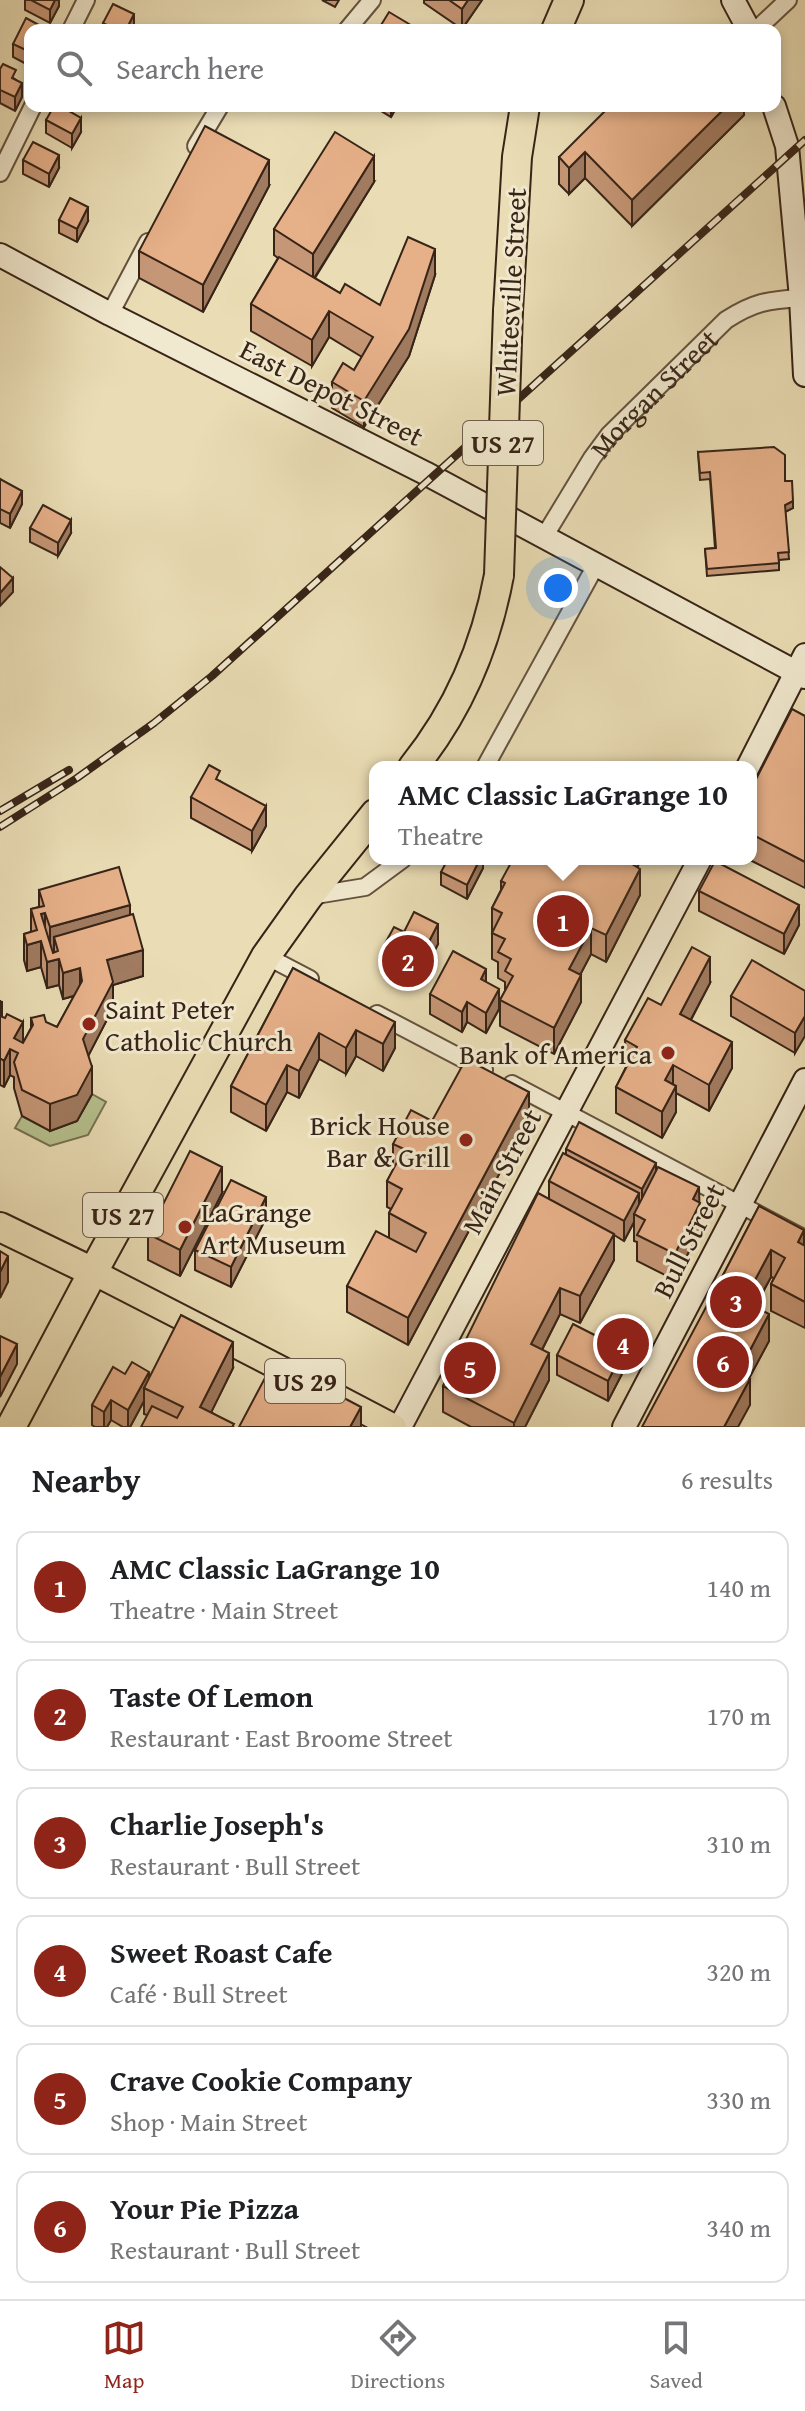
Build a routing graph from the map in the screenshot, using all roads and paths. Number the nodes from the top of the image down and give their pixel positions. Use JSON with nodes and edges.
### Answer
{"nodes":[{"id":1,"x":86,"y":0,"type":"edge"},
{"id":2,"x":372,"y":0,"type":"edge"},
{"id":3,"x":569,"y":0,"type":"edge"},
{"id":4,"x":733,"y":0,"type":"edge"},
{"id":5,"x":788,"y":0,"type":"edge"},
{"id":6,"x":74,"y":24,"type":"edge"},
{"id":7,"x":352,"y":24,"type":"edge"},
{"id":8,"x":559,"y":24,"type":"edge"},
{"id":9,"x":746,"y":24,"type":"edge"},
{"id":10,"x":762,"y":24,"type":"edge"},
{"id":11,"x":30,"y":112,"type":"edge"},
{"id":12,"x":217,"y":112,"type":"edge"},
{"id":13,"x":524,"y":112,"type":"edge"},
{"id":14,"x":776,"y":112,"type":"edge"},
{"id":15,"x":188,"y":162,"type":"edge"},
{"id":16,"x":0,"y":173,"type":"edge"},
{"id":17,"x":153,"y":231,"type":"edge"},
{"id":18,"x":794,"y":232,"type":"junction"},
{"id":19,"x":805,"y":254,"type":"edge"},
{"id":20,"x":0,"y":255,"type":"edge"},
{"id":21,"x":802,"y":310,"type":"edge"},
{"id":22,"x":110,"y":314,"type":"junction"},
{"id":23,"x":805,"y":375,"type":"edge"},
{"id":24,"x":544,"y":537,"type":"junction"},
{"id":25,"x":596,"y":565,"type":"junction"},
{"id":26,"x":802,"y":668,"type":"edge"},
{"id":27,"x":417,"y":761,"type":"edge"},
{"id":28,"x":488,"y":761,"type":"edge"},
{"id":29,"x":751,"y":761,"type":"edge"},
{"id":30,"x":369,"y":821,"type":"edge"},
{"id":31,"x":395,"y":865,"type":"edge"},
{"id":32,"x":697,"y":865,"type":"edge"},
{"id":33,"x":308,"y":897,"type":"junction"},
{"id":34,"x":266,"y":956,"type":"junction"},
{"id":35,"x":320,"y":984,"type":"edge"},
{"id":36,"x":361,"y":1006,"type":"edge"},
{"id":37,"x":805,"y":1080,"type":"edge"},
{"id":38,"x":566,"y":1113,"type":"junction"},
{"id":39,"x":740,"y":1205,"type":"junction"},
{"id":40,"x":0,"y":1227,"type":"edge"},
{"id":41,"x":805,"y":1239,"type":"edge"},
{"id":42,"x":93,"y":1272,"type":"junction"},
{"id":43,"x":11,"y":1427,"type":"edge"},
{"id":44,"x":394,"y":1427,"type":"edge"},
{"id":45,"x":400,"y":1427,"type":"edge"},
{"id":46,"x":624,"y":1427,"type":"edge"}],
"edges":[{"from":1,"to":6,"type":"street"},
{"from":2,"to":7,"type":"street"},
{"from":3,"to":8,"type":"highway"},
{"from":4,"to":9,"type":"street"},
{"from":5,"to":10,"type":"street"},
{"from":11,"to":16,"type":"street"},
{"from":12,"to":15,"type":"street"},
{"from":13,"to":27,"type":"highway","name":"Whitesville Street","number":"US 27","bridge":true},
{"from":14,"to":18,"type":"street"},
{"from":17,"to":22,"type":"street"},
{"from":18,"to":19,"type":"street"},
{"from":18,"to":21,"type":"street"},
{"from":20,"to":22,"type":"street","name":"East Depot Street"},
{"from":21,"to":23,"type":"street"},
{"from":21,"to":24,"type":"street","name":"Morgan Street"},
{"from":22,"to":24,"type":"street","name":"East Depot Street"},
{"from":24,"to":25,"type":"street","name":"East Depot Street"},
{"from":25,"to":26,"type":"street","name":"East Depot Street"},
{"from":25,"to":28,"type":"street"},
{"from":26,"to":29,"type":"street"},
{"from":30,"to":33,"type":"highway","number":"US 27"},
{"from":31,"to":33,"type":"street"},
{"from":32,"to":38,"type":"street","name":"Main Street"},
{"from":33,"to":34,"type":"highway","number":"US 27"},
{"from":34,"to":35,"type":"street"},
{"from":34,"to":42,"type":"highway","number":"US 27"},
{"from":36,"to":38,"type":"street"},
{"from":37,"to":39,"type":"street","name":"Bull Street"},
{"from":38,"to":39,"type":"street"},
{"from":38,"to":45,"type":"street","name":"Main Street"},
{"from":39,"to":41,"type":"street"},
{"from":39,"to":46,"type":"street","name":"Bull Street"},
{"from":40,"to":42,"type":"highway"},
{"from":42,"to":43,"type":"highway","number":"US 27"},
{"from":42,"to":44,"type":"main road","number":"US 29"}]}
